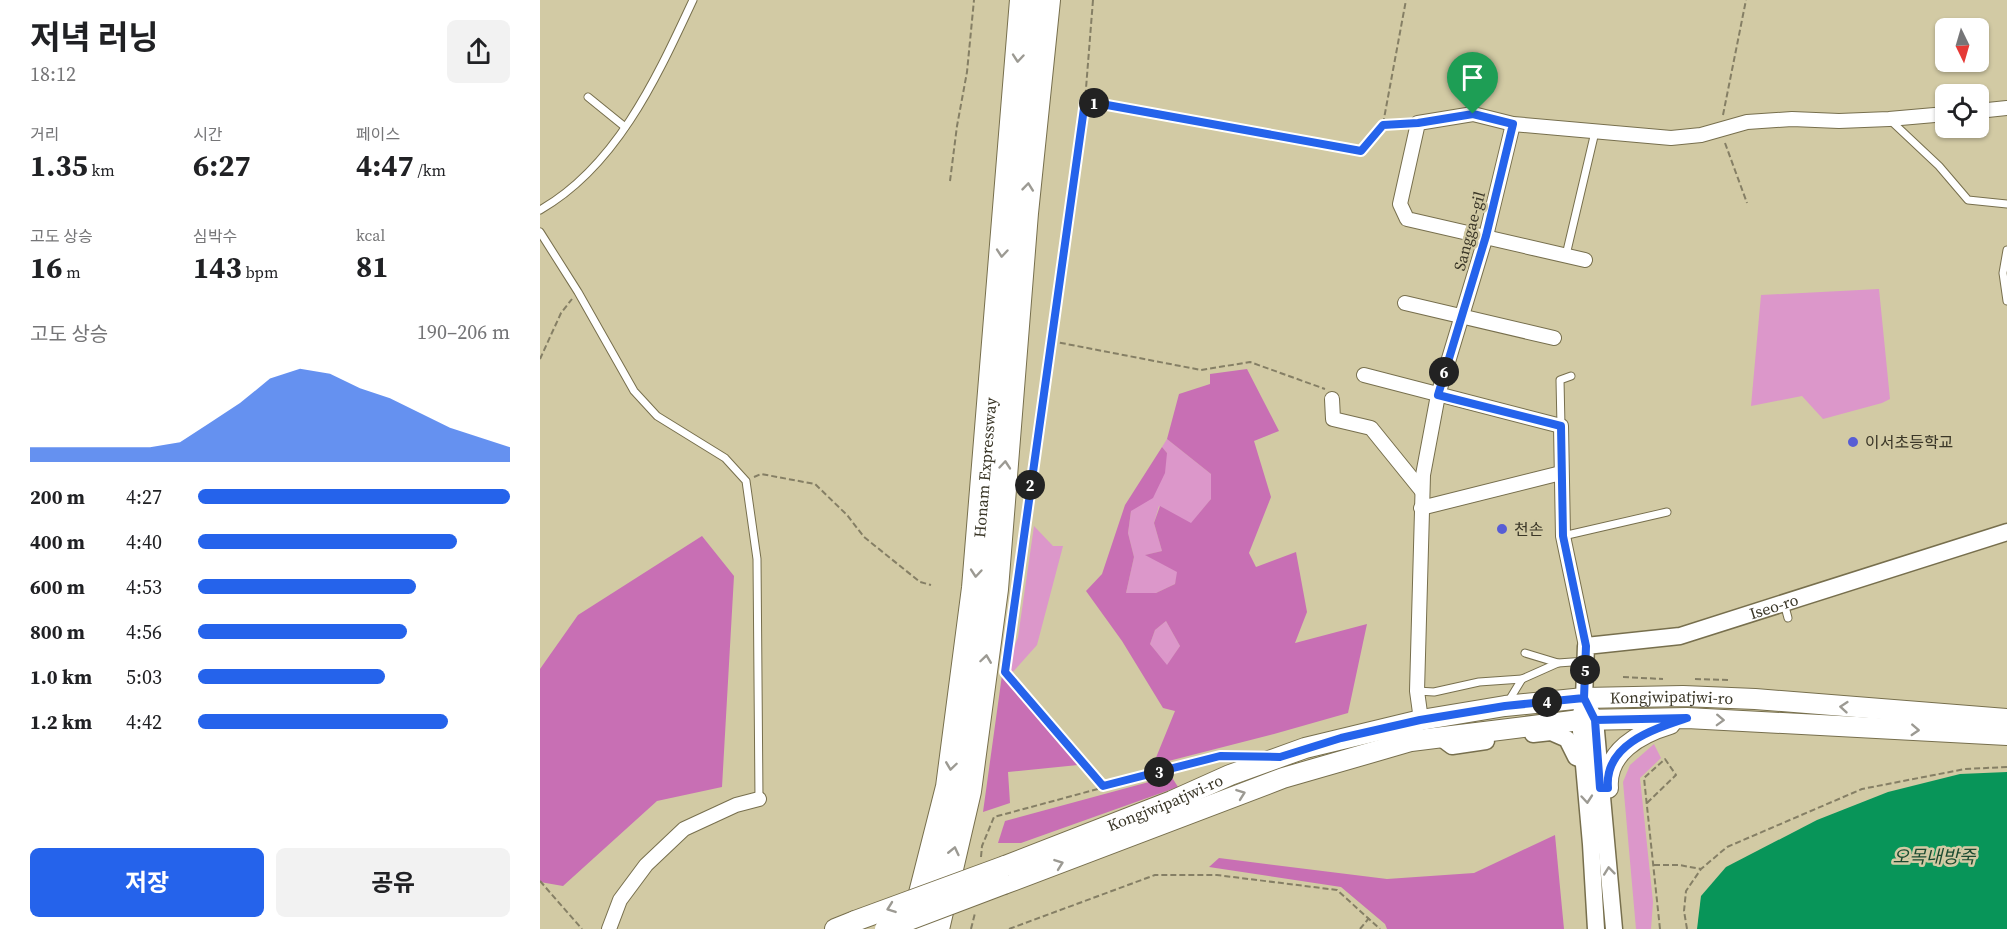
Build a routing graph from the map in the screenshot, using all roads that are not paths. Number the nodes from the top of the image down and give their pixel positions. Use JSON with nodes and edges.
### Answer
{"nodes":[{"id":1,"x":693,"y":0,"type":"edge"},
{"id":2,"x":1023,"y":0,"type":"edge"},
{"id":3,"x":1047,"y":0,"type":"edge"},
{"id":4,"x":588,"y":97,"type":"dead end"},
{"id":5,"x":2007,"y":108,"type":"edge"},
{"id":6,"x":1989,"y":110,"type":"edge"},
{"id":7,"x":1935,"y":115,"type":"edge"},
{"id":8,"x":1889,"y":119,"type":"junction"},
{"id":9,"x":1513,"y":124,"type":"junction"},
{"id":10,"x":624,"y":127,"type":"junction"},
{"id":11,"x":1595,"y":132,"type":"junction"},
{"id":12,"x":2007,"y":204,"type":"edge"},
{"id":13,"x":540,"y":210,"type":"edge"},
{"id":14,"x":540,"y":232,"type":"edge"},
{"id":15,"x":1486,"y":236,"type":"junction"},
{"id":16,"x":2007,"y":250,"type":"edge"},
{"id":17,"x":1566,"y":255,"type":"junction"},
{"id":18,"x":1585,"y":260,"type":"dead end"},
{"id":19,"x":2007,"y":301,"type":"edge"},
{"id":20,"x":1406,"y":303,"type":"dead end"},
{"id":21,"x":1461,"y":316,"type":"junction"},
{"id":22,"x":1554,"y":338,"type":"dead end"},
{"id":23,"x":1364,"y":375,"type":"dead end"},
{"id":24,"x":1571,"y":376,"type":"dead end"},
{"id":25,"x":1438,"y":395,"type":"junction"},
{"id":26,"x":1332,"y":399,"type":"road end"},
{"id":27,"x":1561,"y":426,"type":"junction"},
{"id":28,"x":1561,"y":473,"type":"junction"},
{"id":29,"x":1422,"y":491,"type":"junction"},
{"id":30,"x":1421,"y":508,"type":"junction"},
{"id":31,"x":1667,"y":512,"type":"dead end"},
{"id":32,"x":2007,"y":532,"type":"edge"},
{"id":33,"x":1563,"y":536,"type":"junction"},
{"id":34,"x":1525,"y":653,"type":"dead end"},
{"id":35,"x":1586,"y":654,"type":"junction"},
{"id":36,"x":1558,"y":663,"type":"junction"},
{"id":37,"x":1522,"y":679,"type":"junction"},
{"id":38,"x":1417,"y":690,"type":"junction"},
{"id":39,"x":1584,"y":698,"type":"junction"},
{"id":40,"x":1505,"y":706,"type":"junction"},
{"id":41,"x":1687,"y":718,"type":"junction"},
{"id":42,"x":2007,"y":719,"type":"edge"},
{"id":43,"x":1420,"y":720,"type":"junction"},
{"id":44,"x":1588,"y":720,"type":"junction"},
{"id":45,"x":2007,"y":735,"type":"edge"},
{"id":46,"x":1440,"y":737,"type":"junction"},
{"id":47,"x":1584,"y":760,"type":"junction"},
{"id":48,"x":1600,"y":788,"type":"junction"},
{"id":49,"x":759,"y":799,"type":"joint"},
{"id":50,"x":1005,"y":875,"type":"junction"},
{"id":51,"x":609,"y":929,"type":"edge"},
{"id":52,"x":835,"y":929,"type":"edge"},
{"id":53,"x":885,"y":929,"type":"edge"},
{"id":54,"x":913,"y":929,"type":"edge"},
{"id":55,"x":936,"y":929,"type":"edge"},
{"id":56,"x":1596,"y":929,"type":"edge"},
{"id":57,"x":1614,"y":929,"type":"edge"}],
"edges":[{"from":1,"to":10,"type":"lane"},
{"from":2,"to":54,"type":"highway","name":"Honam Expressway","one_way":true},
{"from":55,"to":3,"type":"highway","name":"Honam Expressway","one_way":true},
{"from":4,"to":10,"type":"lane"},
{"from":5,"to":6,"type":"street"},
{"from":7,"to":8,"type":"street"},
{"from":8,"to":11,"type":"street"},
{"from":8,"to":12,"type":"lane"},
{"from":9,"to":11,"type":"street"},
{"from":9,"to":15,"type":"street","name":"Sanggae-gil"},
{"from":9,"to":15,"type":"street"},
{"from":10,"to":13,"type":"lane"},
{"from":11,"to":17,"type":"lane"},
{"from":14,"to":49,"type":"lane"},
{"from":15,"to":17,"type":"street"},
{"from":15,"to":21,"type":"street","name":"Sanggae-gil"},
{"from":16,"to":19,"type":"lane"},
{"from":17,"to":18,"type":"street"},
{"from":20,"to":21,"type":"street"},
{"from":21,"to":22,"type":"street"},
{"from":21,"to":25,"type":"street","name":"Sanggae-gil"},
{"from":23,"to":25,"type":"street"},
{"from":24,"to":27,"type":"lane"},
{"from":25,"to":27,"type":"street"},
{"from":25,"to":29,"type":"street","name":"Sanggae-gil"},
{"from":26,"to":29,"type":"street"},
{"from":27,"to":28,"type":"street"},
{"from":28,"to":30,"type":"street"},
{"from":28,"to":33,"type":"street"},
{"from":29,"to":30,"type":"street","name":"Sanggae-gil"},
{"from":30,"to":38,"type":"street","name":"Sanggae-gil"},
{"from":31,"to":33,"type":"lane"},
{"from":32,"to":35,"type":"street","name":"Iseo-ro"},
{"from":33,"to":35,"type":"street"},
{"from":34,"to":36,"type":"lane"},
{"from":35,"to":36,"type":"lane"},
{"from":35,"to":39,"type":"street"},
{"from":36,"to":37,"type":"lane"},
{"from":37,"to":38,"type":"lane"},
{"from":37,"to":40,"type":"lane"},
{"from":38,"to":43,"type":"street","name":"Sanggae-gil"},
{"from":39,"to":40,"type":"main road","name":"Kongjwipatjwi-ro"},
{"from":42,"to":39,"type":"main road","name":"Kongjwipatjwi-ro","one_way":true},
{"from":39,"to":44,"type":"street"},
{"from":40,"to":43,"type":"main road","name":"Kongjwipatjwi-ro"},
{"from":41,"to":44,"type":"main road","name":"Kongjwipatjwi-ro"},
{"from":41,"to":45,"type":"main road","name":"Kongjwipatjwi-ro","one_way":true},
{"from":41,"to":48,"type":"main road"},
{"from":43,"to":50,"type":"main road","name":"Kongjwipatjwi-ro"},
{"from":44,"to":46,"type":"main road","name":"Kongjwipatjwi-ro"},
{"from":44,"to":47,"type":"street"},
{"from":44,"to":48,"type":"street"},
{"from":46,"to":47,"type":"street"},
{"from":50,"to":46,"type":"main road","name":"Kongjwipatjwi-ro","one_way":true},
{"from":47,"to":56,"type":"street","one_way":true},
{"from":57,"to":48,"type":"street","one_way":true},
{"from":49,"to":51,"type":"street"},
{"from":50,"to":52,"type":"main road","name":"Kongjwipatjwi-ro","one_way":true,"bridge":true},
{"from":50,"to":53,"type":"main road","name":"Kongjwipatjwi-ro","bridge":true}]}
